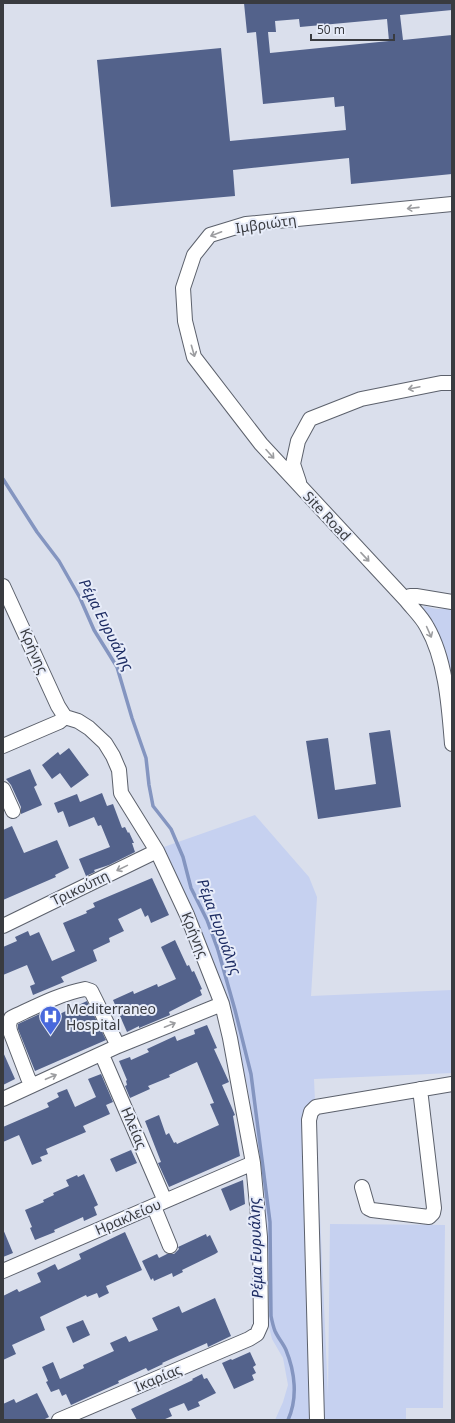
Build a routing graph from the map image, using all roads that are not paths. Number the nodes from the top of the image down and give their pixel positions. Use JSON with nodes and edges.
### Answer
{"nodes":[{"id":1,"x":452,"y":204,"type":"edge"},
{"id":2,"x":452,"y":383,"type":"edge"},
{"id":3,"x":300,"y":487,"type":"junction"},
{"id":4,"x":3,"y":586,"type":"edge"},
{"id":5,"x":406,"y":600,"type":"junction"},
{"id":6,"x":452,"y":602,"type":"edge"},
{"id":7,"x":65,"y":717,"type":"junction"},
{"id":8,"x":452,"y":744,"type":"edge"},
{"id":9,"x":3,"y":746,"type":"edge"},
{"id":10,"x":3,"y":789,"type":"edge"},
{"id":11,"x":13,"y":811,"type":"dead end"},
{"id":12,"x":157,"y":850,"type":"junction"},
{"id":13,"x":3,"y":926,"type":"edge"},
{"id":14,"x":222,"y":1004,"type":"junction"},
{"id":15,"x":118,"y":1046,"type":"junction"},
{"id":16,"x":102,"y":1054,"type":"junction"},
{"id":17,"x":452,"y":1084,"type":"edge"},
{"id":18,"x":32,"y":1085,"type":"junction"},
{"id":19,"x":420,"y":1089,"type":"junction"},
{"id":20,"x":3,"y":1099,"type":"edge"},
{"id":21,"x":253,"y":1163,"type":"junction"},
{"id":22,"x":362,"y":1187,"type":"dead end"},
{"id":23,"x":160,"y":1204,"type":"junction"},
{"id":24,"x":170,"y":1246,"type":"dead end"},
{"id":25,"x":3,"y":1272,"type":"edge"},
{"id":26,"x":257,"y":1334,"type":"joint"},
{"id":27,"x":59,"y":1420,"type":"edge"},
{"id":28,"x":317,"y":1420,"type":"edge"}],
"edges":[{"from":1,"to":3,"type":"street","name":"Ιμβριώτη","one_way":true},
{"from":2,"to":3,"type":"street","name":"Site Road","one_way":true},
{"from":3,"to":5,"type":"street","name":"Site Road","one_way":true},
{"from":4,"to":7,"type":"street","name":"Κρήνης"},
{"from":5,"to":6,"type":"street"},
{"from":5,"to":8,"type":"street","one_way":true},
{"from":7,"to":9,"type":"street"},
{"from":7,"to":12,"type":"street","name":"Κρήνης"},
{"from":10,"to":11,"type":"street"},
{"from":12,"to":13,"type":"street","name":"Τρικούπη","one_way":true},
{"from":12,"to":14,"type":"street","name":"Κρήνης"},
{"from":15,"to":14,"type":"street","one_way":true},
{"from":14,"to":21,"type":"street","name":"Κρήνης"},
{"from":15,"to":16,"type":"street"},
{"from":15,"to":18,"type":"street"},
{"from":18,"to":16,"type":"street","one_way":true},
{"from":16,"to":23,"type":"street","name":"Ηλείας"},
{"from":17,"to":19,"type":"street"},
{"from":18,"to":20,"type":"street"},
{"from":19,"to":22,"type":"street"},
{"from":19,"to":28,"type":"street"},
{"from":21,"to":23,"type":"street","name":"Ηρακλείου"},
{"from":21,"to":26,"type":"street","name":"Κρήνης"},
{"from":23,"to":24,"type":"street","name":"Ηλείας"},
{"from":23,"to":25,"type":"street","name":"Ηρακλείου"},
{"from":26,"to":27,"type":"street","name":"Ικαρίας"}]}
